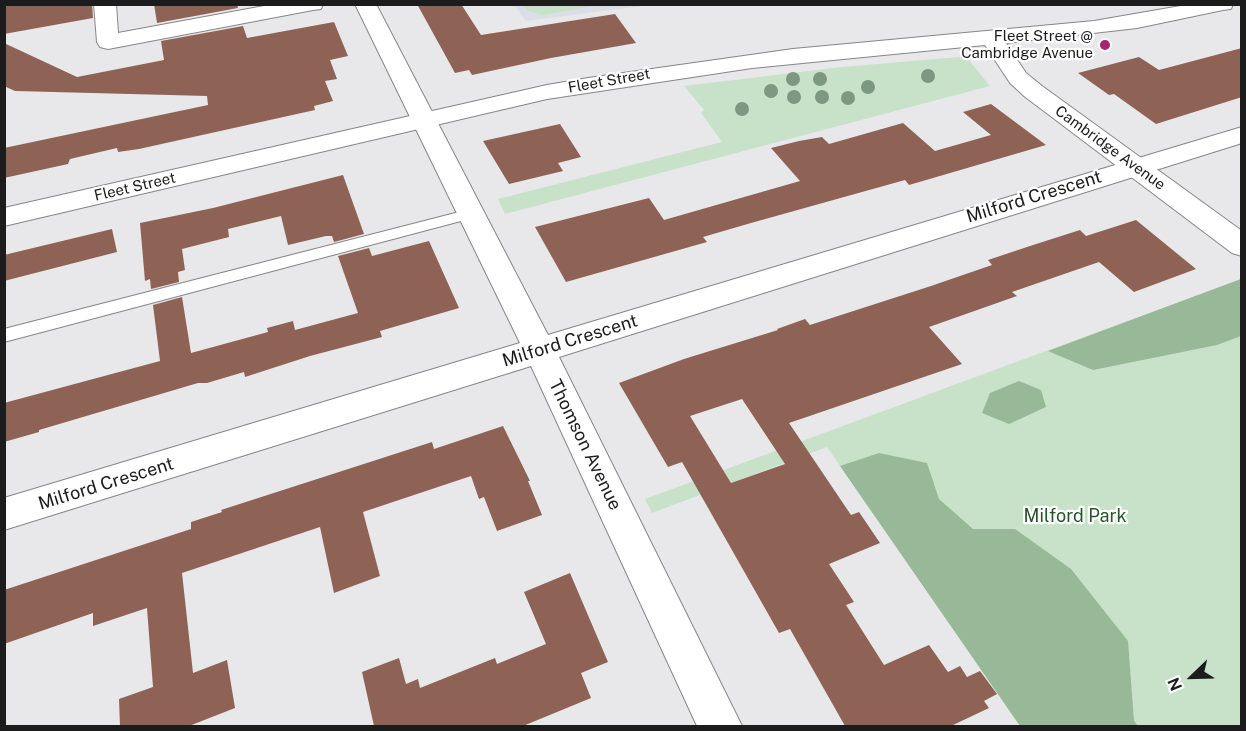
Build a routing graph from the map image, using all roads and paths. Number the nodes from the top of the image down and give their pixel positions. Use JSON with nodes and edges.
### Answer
{"nodes":[{"id":1,"x":105,"y":4,"type":"edge"},
{"id":2,"x":313,"y":4,"type":"edge"},
{"id":3,"x":365,"y":4,"type":"edge"},
{"id":4,"x":1223,"y":4,"type":"edge"},
{"id":5,"x":991,"y":38,"type":"junction"},
{"id":6,"x":424,"y":120,"type":"junction"},
{"id":7,"x":1242,"y":135,"type":"edge"},
{"id":8,"x":1135,"y":166,"type":"junction"},
{"id":9,"x":471,"y":214,"type":"junction"},
{"id":10,"x":4,"y":217,"type":"edge"},
{"id":11,"x":1242,"y":246,"type":"edge"},
{"id":12,"x":4,"y":336,"type":"edge"},
{"id":13,"x":540,"y":351,"type":"junction"},
{"id":14,"x":4,"y":514,"type":"edge"},
{"id":15,"x":720,"y":726,"type":"edge"}],
"edges":[{"from":1,"to":2,"type":"street"},
{"from":3,"to":6,"type":"street","name":"Thomson Avenue"},
{"from":4,"to":5,"type":"street","name":"Fleet Street"},
{"from":5,"to":6,"type":"street","name":"Fleet Street"},
{"from":5,"to":8,"type":"street","name":"Cambridge Avenue"},
{"from":6,"to":9,"type":"street","name":"Thomson Avenue"},
{"from":6,"to":10,"type":"street","name":"Fleet Street"},
{"from":7,"to":8,"type":"street","name":"Milford Crescent"},
{"from":8,"to":11,"type":"street","name":"Cambridge Avenue"},
{"from":8,"to":13,"type":"street","name":"Milford Crescent"},
{"from":9,"to":12,"type":"lane"},
{"from":9,"to":13,"type":"street","name":"Thomson Avenue"},
{"from":13,"to":14,"type":"street","name":"Milford Crescent"},
{"from":13,"to":15,"type":"street","name":"Thomson Avenue"}]}
